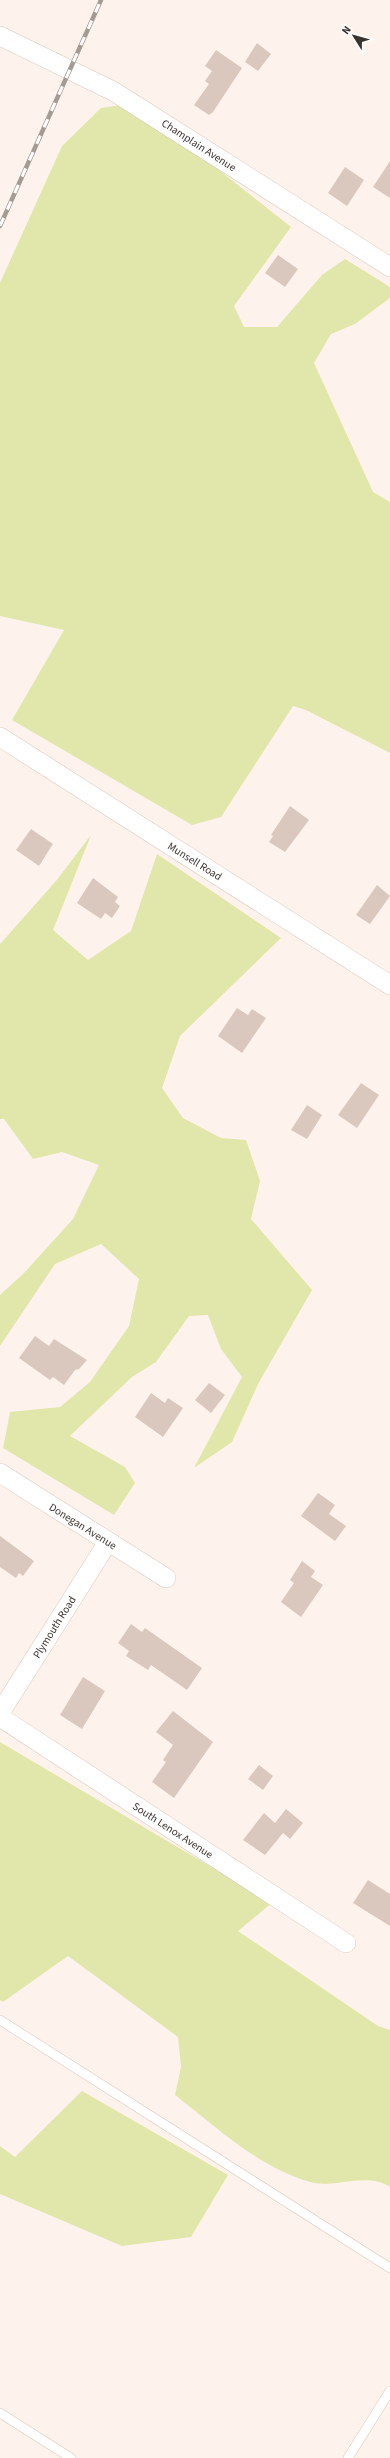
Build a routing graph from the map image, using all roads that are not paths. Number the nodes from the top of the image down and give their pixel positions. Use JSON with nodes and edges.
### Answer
{"nodes":[{"id":1,"x":0,"y":36,"type":"edge"},
{"id":2,"x":390,"y":267,"type":"edge"},
{"id":3,"x":0,"y":737,"type":"edge"},
{"id":4,"x":390,"y":985,"type":"edge"},
{"id":5,"x":0,"y":1473,"type":"edge"},
{"id":6,"x":108,"y":1542,"type":"junction"},
{"id":7,"x":166,"y":1578,"type":"dead end"},
{"id":8,"x":0,"y":1713,"type":"edge"},
{"id":9,"x":0,"y":1717,"type":"edge"},
{"id":10,"x":346,"y":1943,"type":"dead end"},
{"id":11,"x":0,"y":2020,"type":"edge"},
{"id":12,"x":390,"y":2268,"type":"edge"},
{"id":13,"x":390,"y":2391,"type":"edge"},
{"id":14,"x":0,"y":2413,"type":"edge"},
{"id":15,"x":71,"y":2458,"type":"edge"},
{"id":16,"x":348,"y":2458,"type":"edge"}],
"edges":[{"from":1,"to":2,"type":"street","name":"Champlain Avenue"},
{"from":3,"to":4,"type":"street","name":"Munsell Road"},
{"from":5,"to":6,"type":"street","name":"Donegan Avenue"},
{"from":6,"to":7,"type":"street","name":"Donegan Avenue"},
{"from":6,"to":8,"type":"street","name":"Plymouth Road"},
{"from":9,"to":10,"type":"street","name":"South Lenox Avenue"},
{"from":11,"to":12,"type":"lane"},
{"from":13,"to":16,"type":"lane"},
{"from":14,"to":15,"type":"lane"}]}
